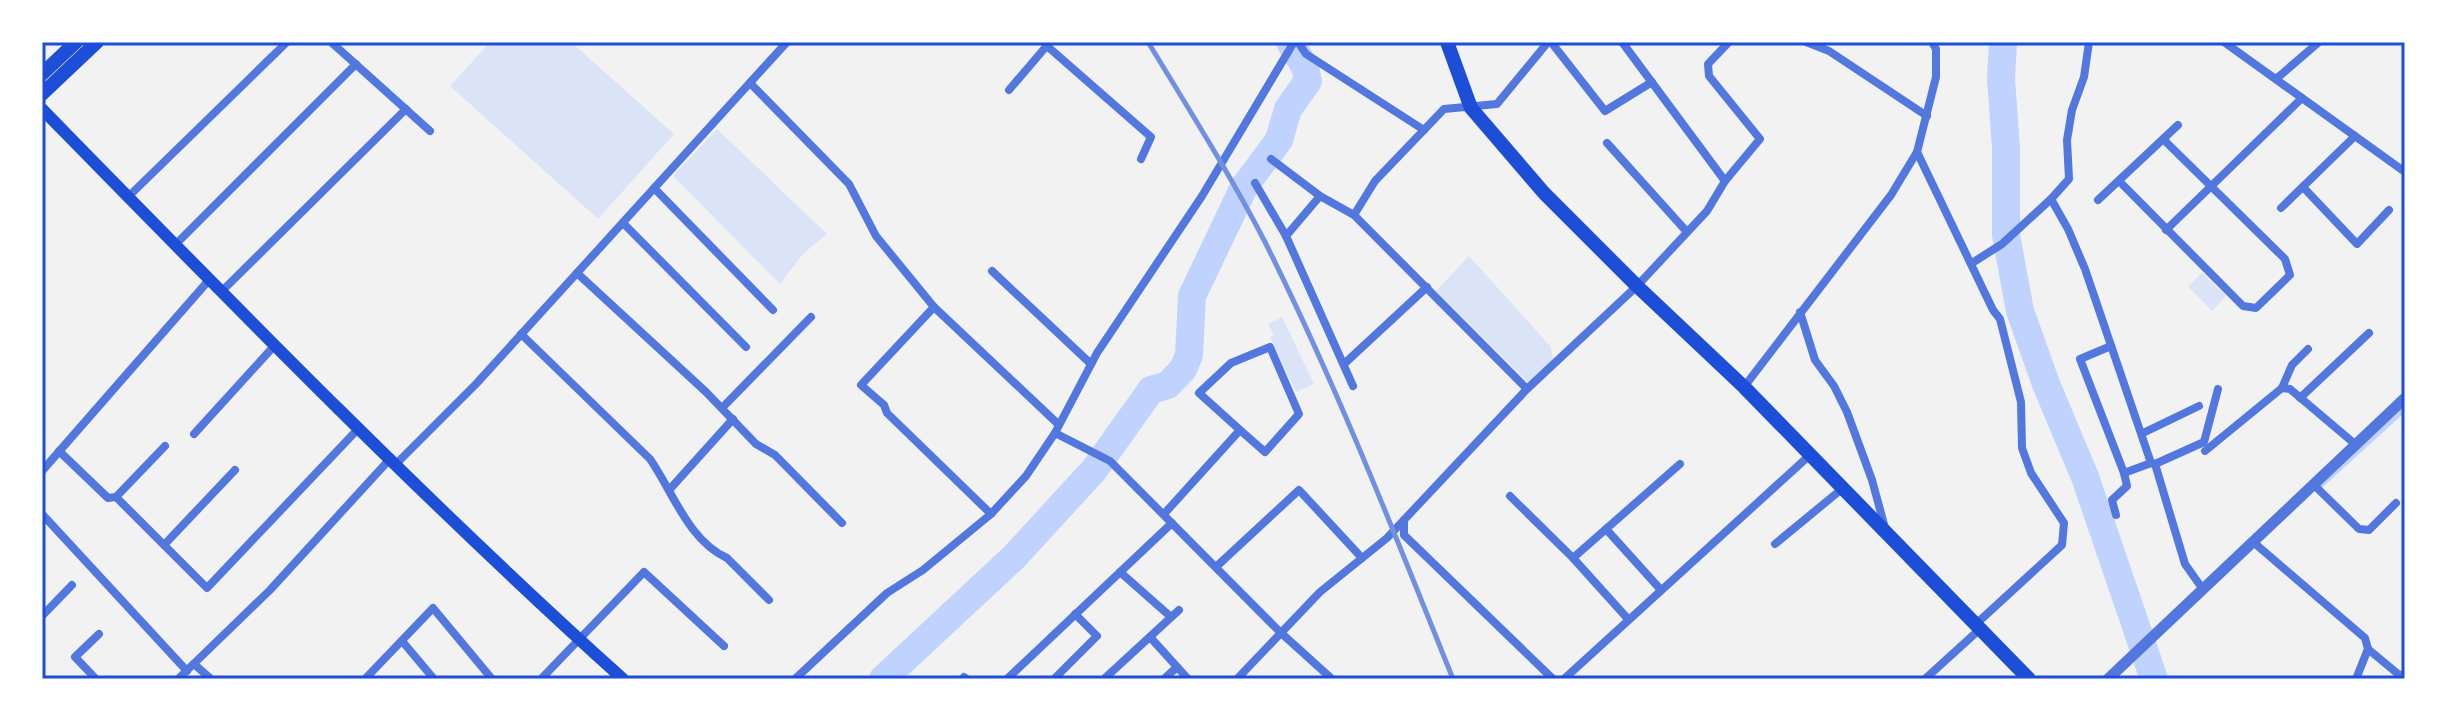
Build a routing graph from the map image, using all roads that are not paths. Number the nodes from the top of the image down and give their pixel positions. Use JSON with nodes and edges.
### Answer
{"nodes":[{"id":1,"x":76,"y":42,"type":"edge"},
{"id":2,"x":97,"y":42,"type":"edge"},
{"id":3,"x":287,"y":42,"type":"edge"},
{"id":4,"x":331,"y":42,"type":"edge"},
{"id":5,"x":348,"y":42,"type":"edge"},
{"id":6,"x":787,"y":42,"type":"edge"},
{"id":7,"x":1296,"y":42,"type":"edge"},
{"id":8,"x":1447,"y":42,"type":"edge"},
{"id":9,"x":1549,"y":42,"type":"edge"},
{"id":10,"x":1622,"y":42,"type":"edge"},
{"id":11,"x":1729,"y":42,"type":"edge"},
{"id":12,"x":1806,"y":42,"type":"edge"},
{"id":13,"x":1932,"y":42,"type":"edge"},
{"id":14,"x":2089,"y":42,"type":"edge"},
{"id":15,"x":2224,"y":42,"type":"edge"},
{"id":16,"x":2319,"y":42,"type":"edge"},
{"id":17,"x":1049,"y":44,"type":"edge"},
{"id":18,"x":340,"y":50,"type":"junction"},
{"id":19,"x":356,"y":64,"type":"junction"},
{"id":20,"x":42,"y":74,"type":"edge"},
{"id":21,"x":2276,"y":79,"type":"junction"},
{"id":22,"x":1652,"y":82,"type":"junction"},
{"id":23,"x":750,"y":83,"type":"junction"},
{"id":24,"x":1009,"y":90,"type":"dead end"},
{"id":25,"x":42,"y":94,"type":"edge"},
{"id":26,"x":2302,"y":98,"type":"junction"},
{"id":27,"x":1471,"y":108,"type":"junction"},
{"id":28,"x":42,"y":109,"type":"edge"},
{"id":29,"x":406,"y":109,"type":"junction"},
{"id":30,"x":1927,"y":116,"type":"junction"},
{"id":31,"x":2178,"y":125,"type":"dead end"},
{"id":32,"x":1424,"y":130,"type":"junction"},
{"id":33,"x":430,"y":131,"type":"dead end"},
{"id":34,"x":2355,"y":136,"type":"junction"},
{"id":35,"x":2163,"y":139,"type":"junction"},
{"id":36,"x":1607,"y":143,"type":"dead end"},
{"id":37,"x":1917,"y":152,"type":"junction"},
{"id":38,"x":1141,"y":159,"type":"dead end"},
{"id":39,"x":1271,"y":159,"type":"dead end"},
{"id":40,"x":2405,"y":172,"type":"edge"},
{"id":41,"x":1725,"y":181,"type":"junction"},
{"id":42,"x":2119,"y":181,"type":"junction"},
{"id":43,"x":1255,"y":183,"type":"dead end"},
{"id":44,"x":2211,"y":186,"type":"junction"},
{"id":45,"x":2303,"y":187,"type":"junction"},
{"id":46,"x":654,"y":188,"type":"junction"},
{"id":47,"x":1320,"y":196,"type":"junction"},
{"id":48,"x":128,"y":197,"type":"junction"},
{"id":49,"x":2051,"y":199,"type":"junction"},
{"id":50,"x":2098,"y":200,"type":"dead end"},
{"id":51,"x":2281,"y":208,"type":"dead end"},
{"id":52,"x":2389,"y":210,"type":"dead end"},
{"id":53,"x":1354,"y":215,"type":"junction"},
{"id":54,"x":623,"y":223,"type":"junction"},
{"id":55,"x":2166,"y":230,"type":"junction"},
{"id":56,"x":1687,"y":232,"type":"junction"},
{"id":57,"x":1286,"y":236,"type":"junction"},
{"id":58,"x":175,"y":245,"type":"junction"},
{"id":59,"x":1972,"y":263,"type":"junction"},
{"id":60,"x":992,"y":271,"type":"dead end"},
{"id":61,"x":577,"y":273,"type":"junction"},
{"id":62,"x":209,"y":280,"type":"junction"},
{"id":63,"x":1637,"y":286,"type":"junction"},
{"id":64,"x":1427,"y":287,"type":"junction"},
{"id":65,"x":221,"y":292,"type":"junction"},
{"id":66,"x":934,"y":307,"type":"junction"},
{"id":67,"x":773,"y":310,"type":"dead end"},
{"id":68,"x":1800,"y":312,"type":"junction"},
{"id":69,"x":811,"y":317,"type":"dead end"},
{"id":70,"x":2369,"y":333,"type":"dead end"},
{"id":71,"x":521,"y":334,"type":"junction"},
{"id":72,"x":275,"y":345,"type":"junction"},
{"id":73,"x":2111,"y":346,"type":"junction"},
{"id":74,"x":746,"y":347,"type":"dead end"},
{"id":75,"x":2308,"y":349,"type":"dead end"},
{"id":76,"x":1091,"y":364,"type":"junction"},
{"id":77,"x":1344,"y":364,"type":"junction"},
{"id":78,"x":1353,"y":386,"type":"dead end"},
{"id":79,"x":1744,"y":387,"type":"junction"},
{"id":80,"x":2282,"y":388,"type":"junction"},
{"id":81,"x":1527,"y":389,"type":"junction"},
{"id":82,"x":2218,"y":389,"type":"dead end"},
{"id":83,"x":2300,"y":398,"type":"junction"},
{"id":84,"x":2405,"y":398,"type":"edge"},
{"id":85,"x":2199,"y":406,"type":"dead end"},
{"id":86,"x":722,"y":408,"type":"junction"},
{"id":87,"x":733,"y":419,"type":"junction"},
{"id":88,"x":358,"y":429,"type":"junction"},
{"id":89,"x":1056,"y":429,"type":"junction"},
{"id":90,"x":1240,"y":430,"type":"junction"},
{"id":91,"x":2143,"y":433,"type":"junction"},
{"id":92,"x":194,"y":434,"type":"dead end"},
{"id":93,"x":2355,"y":444,"type":"junction"},
{"id":94,"x":165,"y":446,"type":"dead end"},
{"id":95,"x":59,"y":451,"type":"junction"},
{"id":96,"x":2205,"y":451,"type":"dead end"},
{"id":97,"x":1811,"y":454,"type":"junction"},
{"id":98,"x":392,"y":463,"type":"junction"},
{"id":99,"x":1680,"y":464,"type":"dead end"},
{"id":100,"x":2153,"y":464,"type":"junction"},
{"id":101,"x":235,"y":470,"type":"dead end"},
{"id":102,"x":42,"y":471,"type":"edge"},
{"id":103,"x":2124,"y":473,"type":"junction"},
{"id":104,"x":2313,"y":484,"type":"junction"},
{"id":105,"x":1843,"y":488,"type":"junction"},
{"id":106,"x":670,"y":489,"type":"junction"},
{"id":107,"x":1510,"y":496,"type":"dead end"},
{"id":108,"x":116,"y":497,"type":"junction"},
{"id":109,"x":2396,"y":503,"type":"dead end"},
{"id":110,"x":42,"y":514,"type":"edge"},
{"id":111,"x":991,"y":514,"type":"junction"},
{"id":112,"x":1164,"y":514,"type":"junction"},
{"id":113,"x":2116,"y":515,"type":"dead end"},
{"id":114,"x":1404,"y":520,"type":"junction"},
{"id":115,"x":842,"y":523,"type":"dead end"},
{"id":116,"x":1172,"y":523,"type":"junction"},
{"id":117,"x":1606,"y":529,"type":"junction"},
{"id":118,"x":1886,"y":533,"type":"junction"},
{"id":119,"x":2253,"y":541,"type":"junction"},
{"id":120,"x":1775,"y":544,"type":"dead end"},
{"id":121,"x":164,"y":545,"type":"junction"},
{"id":122,"x":1362,"y":558,"type":"junction"},
{"id":123,"x":1573,"y":558,"type":"junction"},
{"id":124,"x":1217,"y":566,"type":"junction"},
{"id":125,"x":1120,"y":572,"type":"junction"},
{"id":126,"x":72,"y":585,"type":"dead end"},
{"id":127,"x":2202,"y":588,"type":"junction"},
{"id":128,"x":1661,"y":590,"type":"junction"},
{"id":129,"x":769,"y":600,"type":"dead end"},
{"id":130,"x":1179,"y":610,"type":"dead end"},
{"id":131,"x":1075,"y":614,"type":"junction"},
{"id":132,"x":42,"y":616,"type":"edge"},
{"id":133,"x":1171,"y":617,"type":"junction"},
{"id":134,"x":1628,"y":619,"type":"junction"},
{"id":135,"x":1978,"y":627,"type":"junction"},
{"id":136,"x":1280,"y":632,"type":"junction"},
{"id":137,"x":99,"y":634,"type":"dead end"},
{"id":138,"x":1150,"y":637,"type":"junction"},
{"id":139,"x":579,"y":640,"type":"junction"},
{"id":140,"x":402,"y":641,"type":"junction"},
{"id":141,"x":724,"y":646,"type":"dead end"},
{"id":142,"x":2368,"y":649,"type":"junction"},
{"id":143,"x":1177,"y":667,"type":"junction"},
{"id":144,"x":190,"y":668,"type":"junction"},
{"id":145,"x":2403,"y":672,"type":"edge"},
{"id":146,"x":96,"y":679,"type":"edge"},
{"id":147,"x":178,"y":679,"type":"edge"},
{"id":148,"x":211,"y":679,"type":"edge"},
{"id":149,"x":365,"y":679,"type":"edge"},
{"id":150,"x":434,"y":679,"type":"edge"},
{"id":151,"x":492,"y":679,"type":"edge"},
{"id":152,"x":541,"y":679,"type":"edge"},
{"id":153,"x":623,"y":679,"type":"edge"},
{"id":154,"x":795,"y":679,"type":"edge"},
{"id":155,"x":1007,"y":679,"type":"edge"},
{"id":156,"x":1054,"y":679,"type":"edge"},
{"id":157,"x":1104,"y":679,"type":"edge"},
{"id":158,"x":1164,"y":679,"type":"edge"},
{"id":159,"x":1188,"y":679,"type":"edge"},
{"id":160,"x":1237,"y":679,"type":"edge"},
{"id":161,"x":1332,"y":679,"type":"edge"},
{"id":162,"x":1553,"y":679,"type":"edge"},
{"id":163,"x":1564,"y":679,"type":"edge"},
{"id":164,"x":1925,"y":679,"type":"edge"},
{"id":165,"x":2029,"y":679,"type":"edge"},
{"id":166,"x":2108,"y":679,"type":"edge"},
{"id":167,"x":2356,"y":679,"type":"edge"}],
"edges":[{"from":1,"to":20,"type":"highway"},
{"from":2,"to":25,"type":"highway"},
{"from":3,"to":48,"type":"street"},
{"from":4,"to":18,"type":"street"},
{"from":5,"to":18,"type":"street"},
{"from":6,"to":23,"type":"street"},
{"from":7,"to":32,"type":"street"},
{"from":7,"to":76,"type":"street"},
{"from":8,"to":27,"type":"highway"},
{"from":9,"to":22,"type":"street"},
{"from":9,"to":27,"type":"street"},
{"from":10,"to":22,"type":"street"},
{"from":11,"to":41,"type":"street"},
{"from":12,"to":30,"type":"street"},
{"from":13,"to":30,"type":"street"},
{"from":14,"to":49,"type":"street"},
{"from":15,"to":21,"type":"street"},
{"from":16,"to":21,"type":"street"},
{"from":17,"to":24,"type":"street"},
{"from":17,"to":38,"type":"street"},
{"from":18,"to":19,"type":"street"},
{"from":19,"to":29,"type":"street"},
{"from":19,"to":58,"type":"street"},
{"from":21,"to":26,"type":"street"},
{"from":22,"to":41,"type":"street"},
{"from":23,"to":46,"type":"street"},
{"from":23,"to":66,"type":"street"},
{"from":26,"to":34,"type":"street"},
{"from":26,"to":44,"type":"street"},
{"from":27,"to":32,"type":"street"},
{"from":27,"to":63,"type":"highway"},
{"from":28,"to":48,"type":"main road"},
{"from":29,"to":33,"type":"street"},
{"from":29,"to":65,"type":"street"},
{"from":30,"to":37,"type":"street"},
{"from":31,"to":35,"type":"street"},
{"from":32,"to":53,"type":"street"},
{"from":34,"to":40,"type":"street"},
{"from":34,"to":45,"type":"street"},
{"from":35,"to":42,"type":"street"},
{"from":35,"to":44,"type":"street"},
{"from":36,"to":56,"type":"street"},
{"from":37,"to":59,"type":"street"},
{"from":37,"to":68,"type":"street"},
{"from":39,"to":47,"type":"street"},
{"from":41,"to":56,"type":"street"},
{"from":42,"to":50,"type":"street"},
{"from":42,"to":55,"type":"street"},
{"from":43,"to":57,"type":"street"},
{"from":44,"to":55,"type":"street"},
{"from":44,"to":55,"type":"street"},
{"from":45,"to":51,"type":"street"},
{"from":45,"to":52,"type":"street"},
{"from":46,"to":54,"type":"street"},
{"from":46,"to":67,"type":"street"},
{"from":47,"to":53,"type":"street"},
{"from":47,"to":57,"type":"street"},
{"from":48,"to":58,"type":"main road"},
{"from":49,"to":59,"type":"street"},
{"from":49,"to":73,"type":"street"},
{"from":53,"to":64,"type":"street"},
{"from":54,"to":61,"type":"street"},
{"from":54,"to":74,"type":"street"},
{"from":56,"to":63,"type":"street"},
{"from":57,"to":77,"type":"street"},
{"from":58,"to":62,"type":"main road"},
{"from":59,"to":135,"type":"street"},
{"from":60,"to":76,"type":"street"},
{"from":61,"to":71,"type":"street"},
{"from":61,"to":86,"type":"street"},
{"from":62,"to":65,"type":"main road"},
{"from":62,"to":95,"type":"street"},
{"from":63,"to":79,"type":"highway"},
{"from":63,"to":81,"type":"street"},
{"from":64,"to":77,"type":"street"},
{"from":64,"to":81,"type":"street"},
{"from":65,"to":72,"type":"main road"},
{"from":66,"to":89,"type":"street"},
{"from":66,"to":111,"type":"street"},
{"from":68,"to":79,"type":"street"},
{"from":68,"to":118,"type":"street"},
{"from":69,"to":86,"type":"street"},
{"from":70,"to":83,"type":"street"},
{"from":71,"to":98,"type":"street"},
{"from":71,"to":106,"type":"street"},
{"from":72,"to":88,"type":"main road"},
{"from":72,"to":92,"type":"street"},
{"from":73,"to":91,"type":"street"},
{"from":73,"to":103,"type":"street"},
{"from":75,"to":80,"type":"street"},
{"from":76,"to":89,"type":"street"},
{"from":77,"to":78,"type":"street"},
{"from":79,"to":97,"type":"highway"},
{"from":80,"to":83,"type":"street"},
{"from":80,"to":96,"type":"street"},
{"from":81,"to":114,"type":"street"},
{"from":82,"to":100,"type":"street"},
{"from":83,"to":93,"type":"street"},
{"from":84,"to":93,"type":"street"},
{"from":85,"to":91,"type":"street"},
{"from":86,"to":87,"type":"street"},
{"from":87,"to":106,"type":"street"},
{"from":87,"to":115,"type":"street"},
{"from":88,"to":98,"type":"main road"},
{"from":88,"to":121,"type":"street"},
{"from":89,"to":111,"type":"street"},
{"from":89,"to":112,"type":"street"},
{"from":90,"to":90,"type":"street"},
{"from":90,"to":112,"type":"street"},
{"from":91,"to":100,"type":"street"},
{"from":93,"to":104,"type":"street"},
{"from":94,"to":108,"type":"street"},
{"from":95,"to":102,"type":"street"},
{"from":95,"to":108,"type":"street"},
{"from":97,"to":105,"type":"highway"},
{"from":97,"to":128,"type":"street"},
{"from":98,"to":139,"type":"main road"},
{"from":98,"to":144,"type":"street"},
{"from":99,"to":117,"type":"street"},
{"from":100,"to":103,"type":"street"},
{"from":100,"to":127,"type":"street"},
{"from":101,"to":121,"type":"street"},
{"from":103,"to":113,"type":"street"},
{"from":104,"to":109,"type":"street"},
{"from":104,"to":119,"type":"street"},
{"from":105,"to":118,"type":"highway"},
{"from":105,"to":120,"type":"street"},
{"from":106,"to":129,"type":"street"},
{"from":107,"to":123,"type":"street"},
{"from":108,"to":121,"type":"street"},
{"from":110,"to":144,"type":"street"},
{"from":111,"to":154,"type":"street"},
{"from":112,"to":116,"type":"street"},
{"from":114,"to":122,"type":"street"},
{"from":114,"to":162,"type":"street"},
{"from":116,"to":124,"type":"street"},
{"from":116,"to":125,"type":"street"},
{"from":117,"to":123,"type":"street"},
{"from":117,"to":128,"type":"street"},
{"from":118,"to":135,"type":"highway"},
{"from":119,"to":127,"type":"street"},
{"from":119,"to":142,"type":"street"},
{"from":122,"to":124,"type":"street"},
{"from":122,"to":136,"type":"street"},
{"from":123,"to":134,"type":"street"},
{"from":124,"to":136,"type":"street"},
{"from":125,"to":131,"type":"street"},
{"from":125,"to":133,"type":"street"},
{"from":126,"to":132,"type":"street"},
{"from":127,"to":166,"type":"street"},
{"from":128,"to":134,"type":"street"},
{"from":130,"to":133,"type":"street"},
{"from":131,"to":155,"type":"street"},
{"from":131,"to":156,"type":"street"},
{"from":133,"to":138,"type":"street"},
{"from":134,"to":163,"type":"street"},
{"from":135,"to":164,"type":"street"},
{"from":135,"to":165,"type":"highway"},
{"from":136,"to":160,"type":"street"},
{"from":136,"to":161,"type":"street"},
{"from":137,"to":146,"type":"street"},
{"from":138,"to":143,"type":"street"},
{"from":138,"to":157,"type":"street"},
{"from":139,"to":141,"type":"street"},
{"from":139,"to":152,"type":"street"},
{"from":139,"to":153,"type":"main road"},
{"from":140,"to":149,"type":"street"},
{"from":140,"to":150,"type":"street"},
{"from":140,"to":151,"type":"street"},
{"from":142,"to":145,"type":"street"},
{"from":142,"to":167,"type":"street"},
{"from":143,"to":158,"type":"street"},
{"from":143,"to":159,"type":"street"},
{"from":144,"to":147,"type":"street"},
{"from":144,"to":148,"type":"street"}]}
